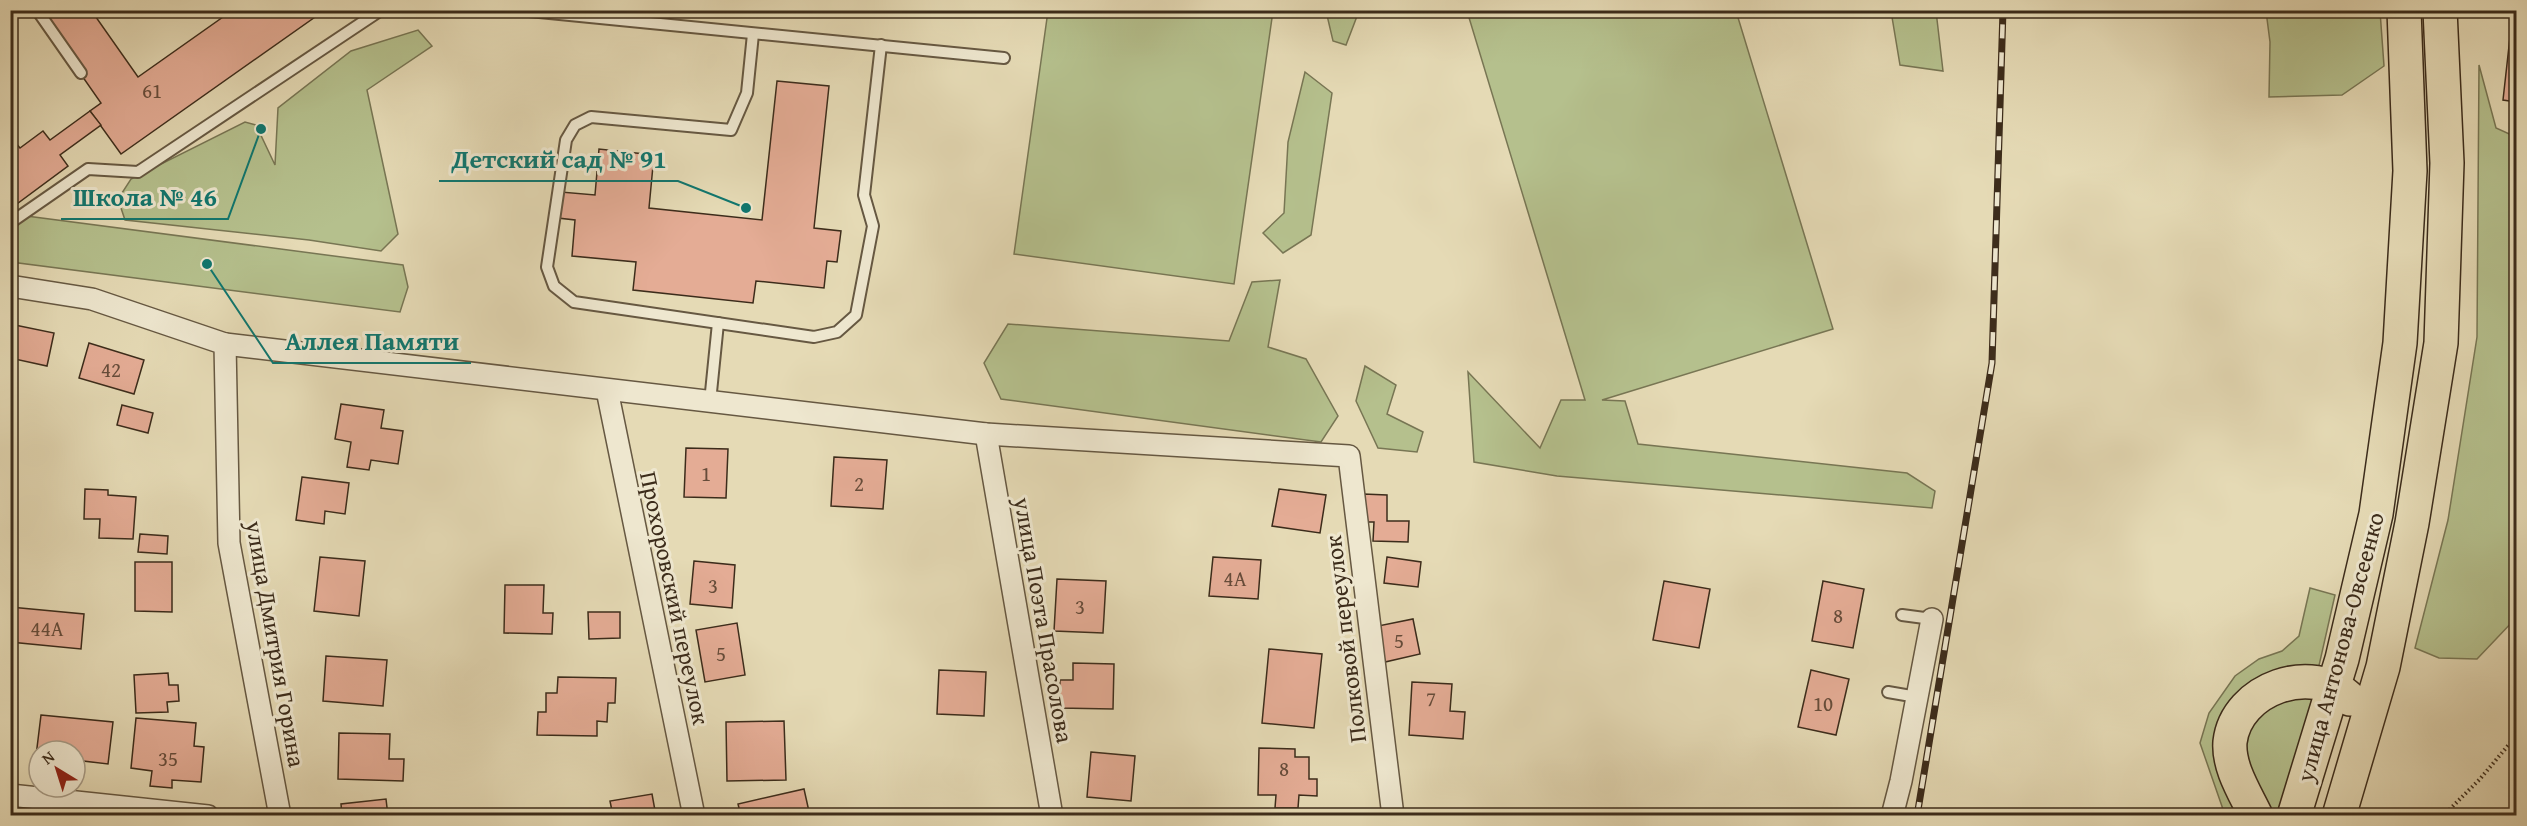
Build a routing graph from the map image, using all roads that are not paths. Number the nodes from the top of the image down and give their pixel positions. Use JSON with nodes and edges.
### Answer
{"nodes":[{"id":1,"x":37,"y":10,"type":"edge"},
{"id":2,"x":381,"y":10,"type":"edge"},
{"id":3,"x":519,"y":10,"type":"edge"},
{"id":4,"x":2404,"y":10,"type":"edge"},
{"id":5,"x":2440,"y":10,"type":"edge"},
{"id":6,"x":753,"y":34,"type":"junction"},
{"id":7,"x":880,"y":45,"type":"junction"},
{"id":8,"x":1004,"y":58,"type":"dead end"},
{"id":9,"x":81,"y":73,"type":"dead end"},
{"id":10,"x":10,"y":223,"type":"edge"},
{"id":11,"x":10,"y":286,"type":"edge"},
{"id":12,"x":718,"y":323,"type":"junction"},
{"id":13,"x":225,"y":344,"type":"junction"},
{"id":14,"x":607,"y":390,"type":"junction"},
{"id":15,"x":710,"y":402,"type":"junction"},
{"id":16,"x":986,"y":434,"type":"junction"},
{"id":17,"x":1902,"y":615,"type":"dead end"},
{"id":18,"x":1932,"y":620,"type":"joint"},
{"id":19,"x":2333,"y":687,"type":"junction"},
{"id":20,"x":1888,"y":692,"type":"dead end"},
{"id":21,"x":1917,"y":697,"type":"junction"},
{"id":22,"x":2366,"y":729,"type":"junction"},
{"id":23,"x":10,"y":795,"type":"edge"},
{"id":24,"x":208,"y":816,"type":"edge"},
{"id":25,"x":280,"y":816,"type":"edge"},
{"id":26,"x":694,"y":816,"type":"edge"},
{"id":27,"x":1052,"y":816,"type":"edge"},
{"id":28,"x":1393,"y":816,"type":"edge"},
{"id":29,"x":1892,"y":816,"type":"edge"},
{"id":30,"x":2256,"y":816,"type":"edge"},
{"id":31,"x":2294,"y":816,"type":"edge"},
{"id":32,"x":2339,"y":816,"type":"edge"}],
"edges":[{"from":1,"to":9,"type":"lane"},
{"from":2,"to":10,"type":"lane"},
{"from":3,"to":6,"type":"lane"},
{"from":4,"to":19,"type":"highway","name":"улица Антонова-Овсеенко"},
{"from":5,"to":22,"type":"highway","name":"улица Антонова-Овсеенко"},
{"from":6,"to":7,"type":"lane"},
{"from":6,"to":12,"type":"lane"},
{"from":7,"to":8,"type":"lane"},
{"from":7,"to":12,"type":"lane"},
{"from":11,"to":13,"type":"street"},
{"from":12,"to":15,"type":"lane"},
{"from":13,"to":14,"type":"street"},
{"from":13,"to":25,"type":"street","name":"улица Дмитрия Горина"},
{"from":14,"to":15,"type":"street"},
{"from":14,"to":26,"type":"street","name":"Прохоровский переулок"},
{"from":15,"to":16,"type":"street"},
{"from":16,"to":27,"type":"street","name":"улица Поэта Прасолова"},
{"from":16,"to":28,"type":"street","name":"Полковой переулок"},
{"from":17,"to":18,"type":"lane"},
{"from":18,"to":21,"type":"street"},
{"from":19,"to":22,"type":"highway"},
{"from":19,"to":30,"type":"highway"},
{"from":19,"to":31,"type":"highway","name":"улица Антонова-Овсеенко"},
{"from":20,"to":21,"type":"lane"},
{"from":21,"to":29,"type":"street"},
{"from":22,"to":32,"type":"highway","name":"улица Антонова-Овсеенко"},
{"from":23,"to":24,"type":"street"}]}
